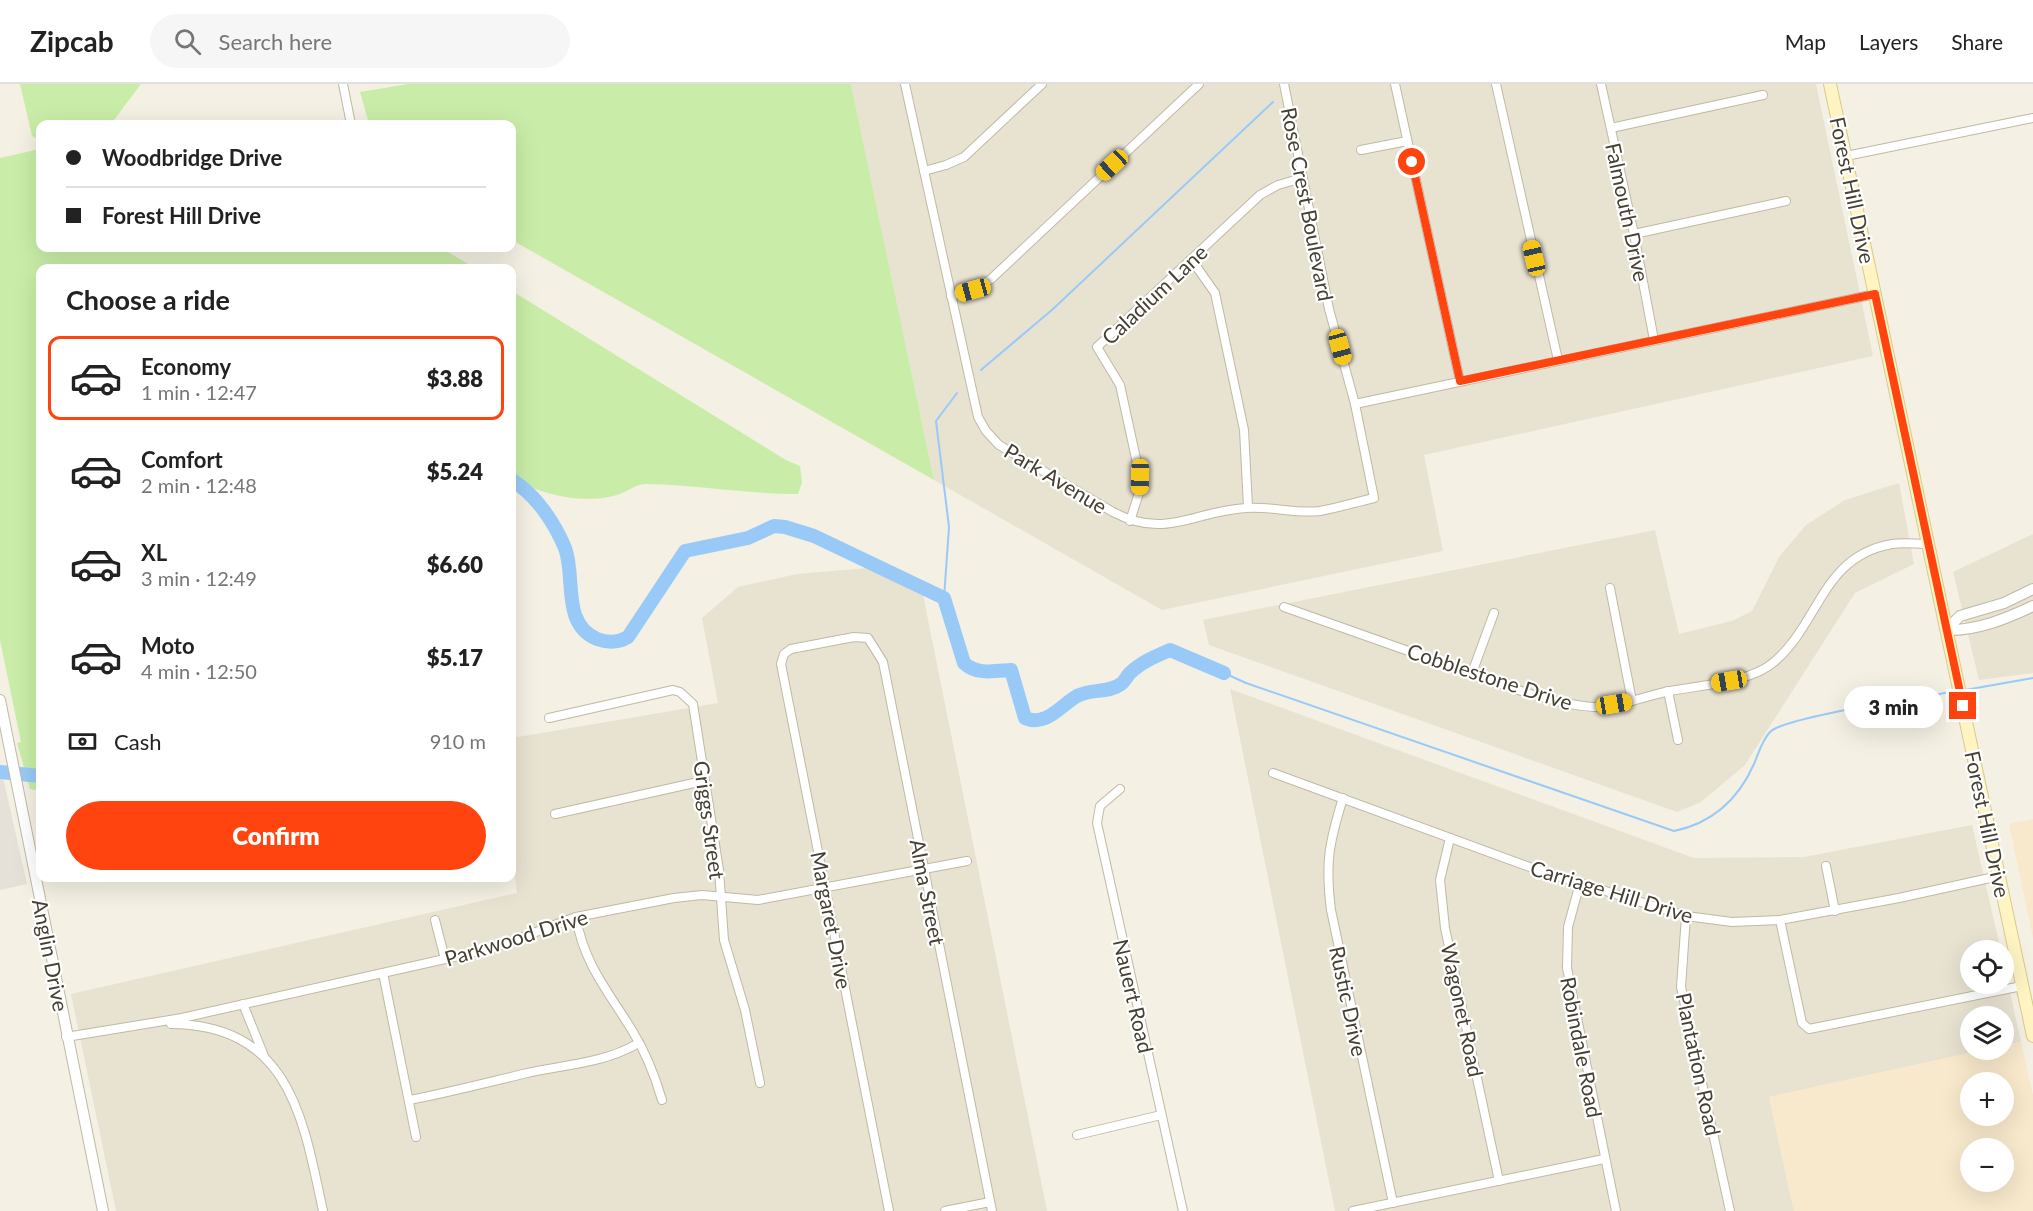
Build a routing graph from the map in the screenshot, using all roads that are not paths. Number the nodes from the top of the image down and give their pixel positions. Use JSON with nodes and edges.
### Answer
{"nodes":[{"id":1,"x":343,"y":84,"type":"edge"},
{"id":2,"x":905,"y":84,"type":"edge"},
{"id":3,"x":1042,"y":84,"type":"edge"},
{"id":4,"x":1199,"y":84,"type":"edge"},
{"id":5,"x":1284,"y":84,"type":"edge"},
{"id":6,"x":1395,"y":84,"type":"edge"},
{"id":7,"x":1496,"y":84,"type":"edge"},
{"id":8,"x":1601,"y":84,"type":"edge"},
{"id":9,"x":1830,"y":84,"type":"edge"},
{"id":10,"x":1763,"y":95,"type":"dead end"},
{"id":11,"x":2033,"y":118,"type":"edge"},
{"id":12,"x":350,"y":120,"type":"edge"},
{"id":13,"x":1611,"y":128,"type":"junction"},
{"id":14,"x":1407,"y":141,"type":"junction"},
{"id":15,"x":1362,"y":150,"type":"dead end"},
{"id":16,"x":1846,"y":156,"type":"junction"},
{"id":17,"x":924,"y":171,"type":"junction"},
{"id":18,"x":1302,"y":178,"type":"junction"},
{"id":19,"x":1786,"y":201,"type":"dead end"},
{"id":20,"x":1634,"y":234,"type":"junction"},
{"id":21,"x":1191,"y":259,"type":"junction"},
{"id":22,"x":1875,"y":294,"type":"junction"},
{"id":23,"x":951,"y":296,"type":"junction"},
{"id":24,"x":1654,"y":340,"type":"junction"},
{"id":25,"x":1558,"y":360,"type":"junction"},
{"id":26,"x":1460,"y":381,"type":"junction"},
{"id":27,"x":1355,"y":404,"type":"junction"},
{"id":28,"x":1374,"y":498,"type":"joint"},
{"id":29,"x":1248,"y":507,"type":"junction"},
{"id":30,"x":1130,"y":521,"type":"junction"},
{"id":31,"x":1928,"y":544,"type":"junction"},
{"id":32,"x":1610,"y":588,"type":"dead end"},
{"id":33,"x":2033,"y":589,"type":"edge"},
{"id":34,"x":1284,"y":606,"type":"dead end"},
{"id":35,"x":2033,"y":606,"type":"edge"},
{"id":36,"x":1494,"y":613,"type":"dead end"},
{"id":37,"x":1946,"y":630,"type":"junction"},
{"id":38,"x":806,"y":645,"type":"joint"},
{"id":39,"x":1472,"y":674,"type":"junction"},
{"id":40,"x":1668,"y":691,"type":"junction"},
{"id":41,"x":0,"y":700,"type":"edge"},
{"id":42,"x":1632,"y":701,"type":"junction"},
{"id":43,"x":549,"y":718,"type":"dead end"},
{"id":44,"x":1678,"y":740,"type":"dead end"},
{"id":45,"x":1273,"y":773,"type":"dead end"},
{"id":46,"x":704,"y":781,"type":"junction"},
{"id":47,"x":1120,"y":789,"type":"dead end"},
{"id":48,"x":1343,"y":798,"type":"junction"},
{"id":49,"x":555,"y":814,"type":"dead end"},
{"id":50,"x":1450,"y":838,"type":"junction"},
{"id":51,"x":967,"y":861,"type":"dead end"},
{"id":52,"x":1826,"y":866,"type":"dead end"},
{"id":53,"x":923,"y":868,"type":"junction"},
{"id":54,"x":1999,"y":876,"type":"junction"},
{"id":55,"x":36,"y":877,"type":"edge"},
{"id":56,"x":37,"y":882,"type":"edge"},
{"id":57,"x":1580,"y":883,"type":"junction"},
{"id":58,"x":826,"y":888,"type":"junction"},
{"id":59,"x":720,"y":896,"type":"junction"},
{"id":60,"x":1835,"y":911,"type":"junction"},
{"id":61,"x":1686,"y":916,"type":"junction"},
{"id":62,"x":576,"y":917,"type":"junction"},
{"id":63,"x":435,"y":920,"type":"dead end"},
{"id":64,"x":1780,"y":920,"type":"junction"},
{"id":65,"x":445,"y":959,"type":"junction"},
{"id":66,"x":384,"y":973,"type":"junction"},
{"id":67,"x":2022,"y":986,"type":"junction"},
{"id":68,"x":243,"y":1004,"type":"junction"},
{"id":69,"x":149,"y":1023,"type":"junction"},
{"id":70,"x":2033,"y":1036,"type":"edge"},
{"id":71,"x":66,"y":1037,"type":"junction"},
{"id":72,"x":639,"y":1043,"type":"junction"},
{"id":73,"x":265,"y":1058,"type":"junction"},
{"id":74,"x":760,"y":1083,"type":"dead end"},
{"id":75,"x":409,"y":1100,"type":"junction"},
{"id":76,"x":662,"y":1100,"type":"dead end"},
{"id":77,"x":1161,"y":1115,"type":"junction"},
{"id":78,"x":1077,"y":1135,"type":"dead end"},
{"id":79,"x":416,"y":1137,"type":"dead end"},
{"id":80,"x":1604,"y":1159,"type":"junction"},
{"id":81,"x":1499,"y":1181,"type":"junction"},
{"id":82,"x":1393,"y":1203,"type":"junction"},
{"id":83,"x":991,"y":1206,"type":"edge"},
{"id":84,"x":104,"y":1211,"type":"edge"},
{"id":85,"x":323,"y":1211,"type":"edge"},
{"id":86,"x":889,"y":1211,"type":"edge"},
{"id":87,"x":945,"y":1211,"type":"edge"},
{"id":88,"x":1183,"y":1211,"type":"edge"},
{"id":89,"x":1353,"y":1211,"type":"edge"},
{"id":90,"x":1616,"y":1211,"type":"edge"},
{"id":91,"x":1730,"y":1211,"type":"edge"}],
"edges":[{"from":1,"to":12,"type":"street"},
{"from":2,"to":17,"type":"street","name":"Park Avenue"},
{"from":3,"to":17,"type":"street"},
{"from":4,"to":23,"type":"street"},
{"from":5,"to":18,"type":"street","name":"Rose Crest Boulevard"},
{"from":6,"to":14,"type":"street"},
{"from":7,"to":25,"type":"street"},
{"from":8,"to":13,"type":"street","name":"Falmouth Drive"},
{"from":9,"to":16,"type":"main road","name":"Forest Hill Drive"},
{"from":10,"to":13,"type":"street"},
{"from":11,"to":16,"type":"street"},
{"from":13,"to":20,"type":"street","name":"Falmouth Drive"},
{"from":14,"to":15,"type":"street"},
{"from":14,"to":26,"type":"street"},
{"from":16,"to":22,"type":"main road","name":"Forest Hill Drive"},
{"from":17,"to":23,"type":"street","name":"Park Avenue"},
{"from":18,"to":21,"type":"street","name":"Caladium Lane"},
{"from":18,"to":27,"type":"street","name":"Rose Crest Boulevard"},
{"from":19,"to":20,"type":"street"},
{"from":20,"to":24,"type":"street","name":"Falmouth Drive"},
{"from":21,"to":29,"type":"street"},
{"from":21,"to":30,"type":"street","name":"Caladium Lane"},
{"from":22,"to":24,"type":"street"},
{"from":22,"to":31,"type":"main road","name":"Forest Hill Drive"},
{"from":23,"to":30,"type":"street","name":"Park Avenue"},
{"from":24,"to":25,"type":"street"},
{"from":25,"to":26,"type":"street"},
{"from":26,"to":27,"type":"street"},
{"from":27,"to":28,"type":"street","name":"Rose Crest Boulevard"},
{"from":28,"to":29,"type":"street","name":"Park Avenue"},
{"from":29,"to":30,"type":"street","name":"Park Avenue"},
{"from":31,"to":37,"type":"main road","name":"Forest Hill Drive"},
{"from":31,"to":40,"type":"street","name":"Cobblestone Drive"},
{"from":32,"to":42,"type":"street"},
{"from":33,"to":37,"type":"street"},
{"from":34,"to":39,"type":"street","name":"Cobblestone Drive"},
{"from":35,"to":37,"type":"street"},
{"from":36,"to":39,"type":"street"},
{"from":37,"to":54,"type":"main road","name":"Forest Hill Drive"},
{"from":38,"to":53,"type":"street","name":"Alma Street"},
{"from":38,"to":58,"type":"street","name":"Margaret Drive"},
{"from":39,"to":42,"type":"street","name":"Cobblestone Drive"},
{"from":40,"to":42,"type":"street","name":"Cobblestone Drive"},
{"from":40,"to":44,"type":"street"},
{"from":41,"to":55,"type":"street","name":"Anglin Drive"},
{"from":43,"to":46,"type":"street","name":"Griggs Street"},
{"from":45,"to":48,"type":"street","name":"Carriage Hill Drive"},
{"from":46,"to":49,"type":"street"},
{"from":46,"to":59,"type":"street","name":"Griggs Street"},
{"from":47,"to":77,"type":"street","name":"Nauert Road"},
{"from":48,"to":50,"type":"street","name":"Carriage Hill Drive"},
{"from":48,"to":82,"type":"street","name":"Rustic Drive"},
{"from":50,"to":57,"type":"street","name":"Carriage Hill Drive"},
{"from":50,"to":81,"type":"street","name":"Wagonet Road"},
{"from":51,"to":53,"type":"street","name":"Parkwood Drive"},
{"from":52,"to":60,"type":"street"},
{"from":53,"to":58,"type":"street","name":"Parkwood Drive"},
{"from":53,"to":83,"type":"street","name":"Alma Street"},
{"from":54,"to":60,"type":"street","name":"Carriage Hill Drive"},
{"from":54,"to":67,"type":"main road","name":"Forest Hill Drive"},
{"from":56,"to":71,"type":"street","name":"Anglin Drive"},
{"from":57,"to":61,"type":"street","name":"Carriage Hill Drive"},
{"from":57,"to":80,"type":"street","name":"Robindale Road"},
{"from":58,"to":59,"type":"street","name":"Parkwood Drive"},
{"from":58,"to":86,"type":"street","name":"Margaret Drive"},
{"from":59,"to":62,"type":"street","name":"Parkwood Drive"},
{"from":59,"to":74,"type":"street","name":"Griggs Street"},
{"from":60,"to":64,"type":"street","name":"Carriage Hill Drive"},
{"from":61,"to":64,"type":"street","name":"Carriage Hill Drive"},
{"from":61,"to":91,"type":"street","name":"Plantation Road"},
{"from":62,"to":65,"type":"street","name":"Parkwood Drive"},
{"from":62,"to":72,"type":"street"},
{"from":63,"to":65,"type":"street"},
{"from":64,"to":67,"type":"street"},
{"from":65,"to":66,"type":"street","name":"Parkwood Drive"},
{"from":66,"to":68,"type":"street","name":"Parkwood Drive"},
{"from":66,"to":75,"type":"street"},
{"from":67,"to":70,"type":"main road","name":"Forest Hill Drive"},
{"from":68,"to":69,"type":"street","name":"Parkwood Drive"},
{"from":68,"to":73,"type":"street"},
{"from":69,"to":71,"type":"street","name":"Parkwood Drive"},
{"from":69,"to":73,"type":"street"},
{"from":71,"to":84,"type":"street","name":"Anglin Drive"},
{"from":72,"to":75,"type":"street"},
{"from":72,"to":76,"type":"street"},
{"from":73,"to":85,"type":"street"},
{"from":75,"to":79,"type":"street"},
{"from":77,"to":78,"type":"street"},
{"from":77,"to":88,"type":"street","name":"Nauert Road"},
{"from":80,"to":81,"type":"street"},
{"from":80,"to":90,"type":"street","name":"Robindale Road"},
{"from":81,"to":82,"type":"street"},
{"from":82,"to":89,"type":"street"},
{"from":83,"to":87,"type":"street"}]}
